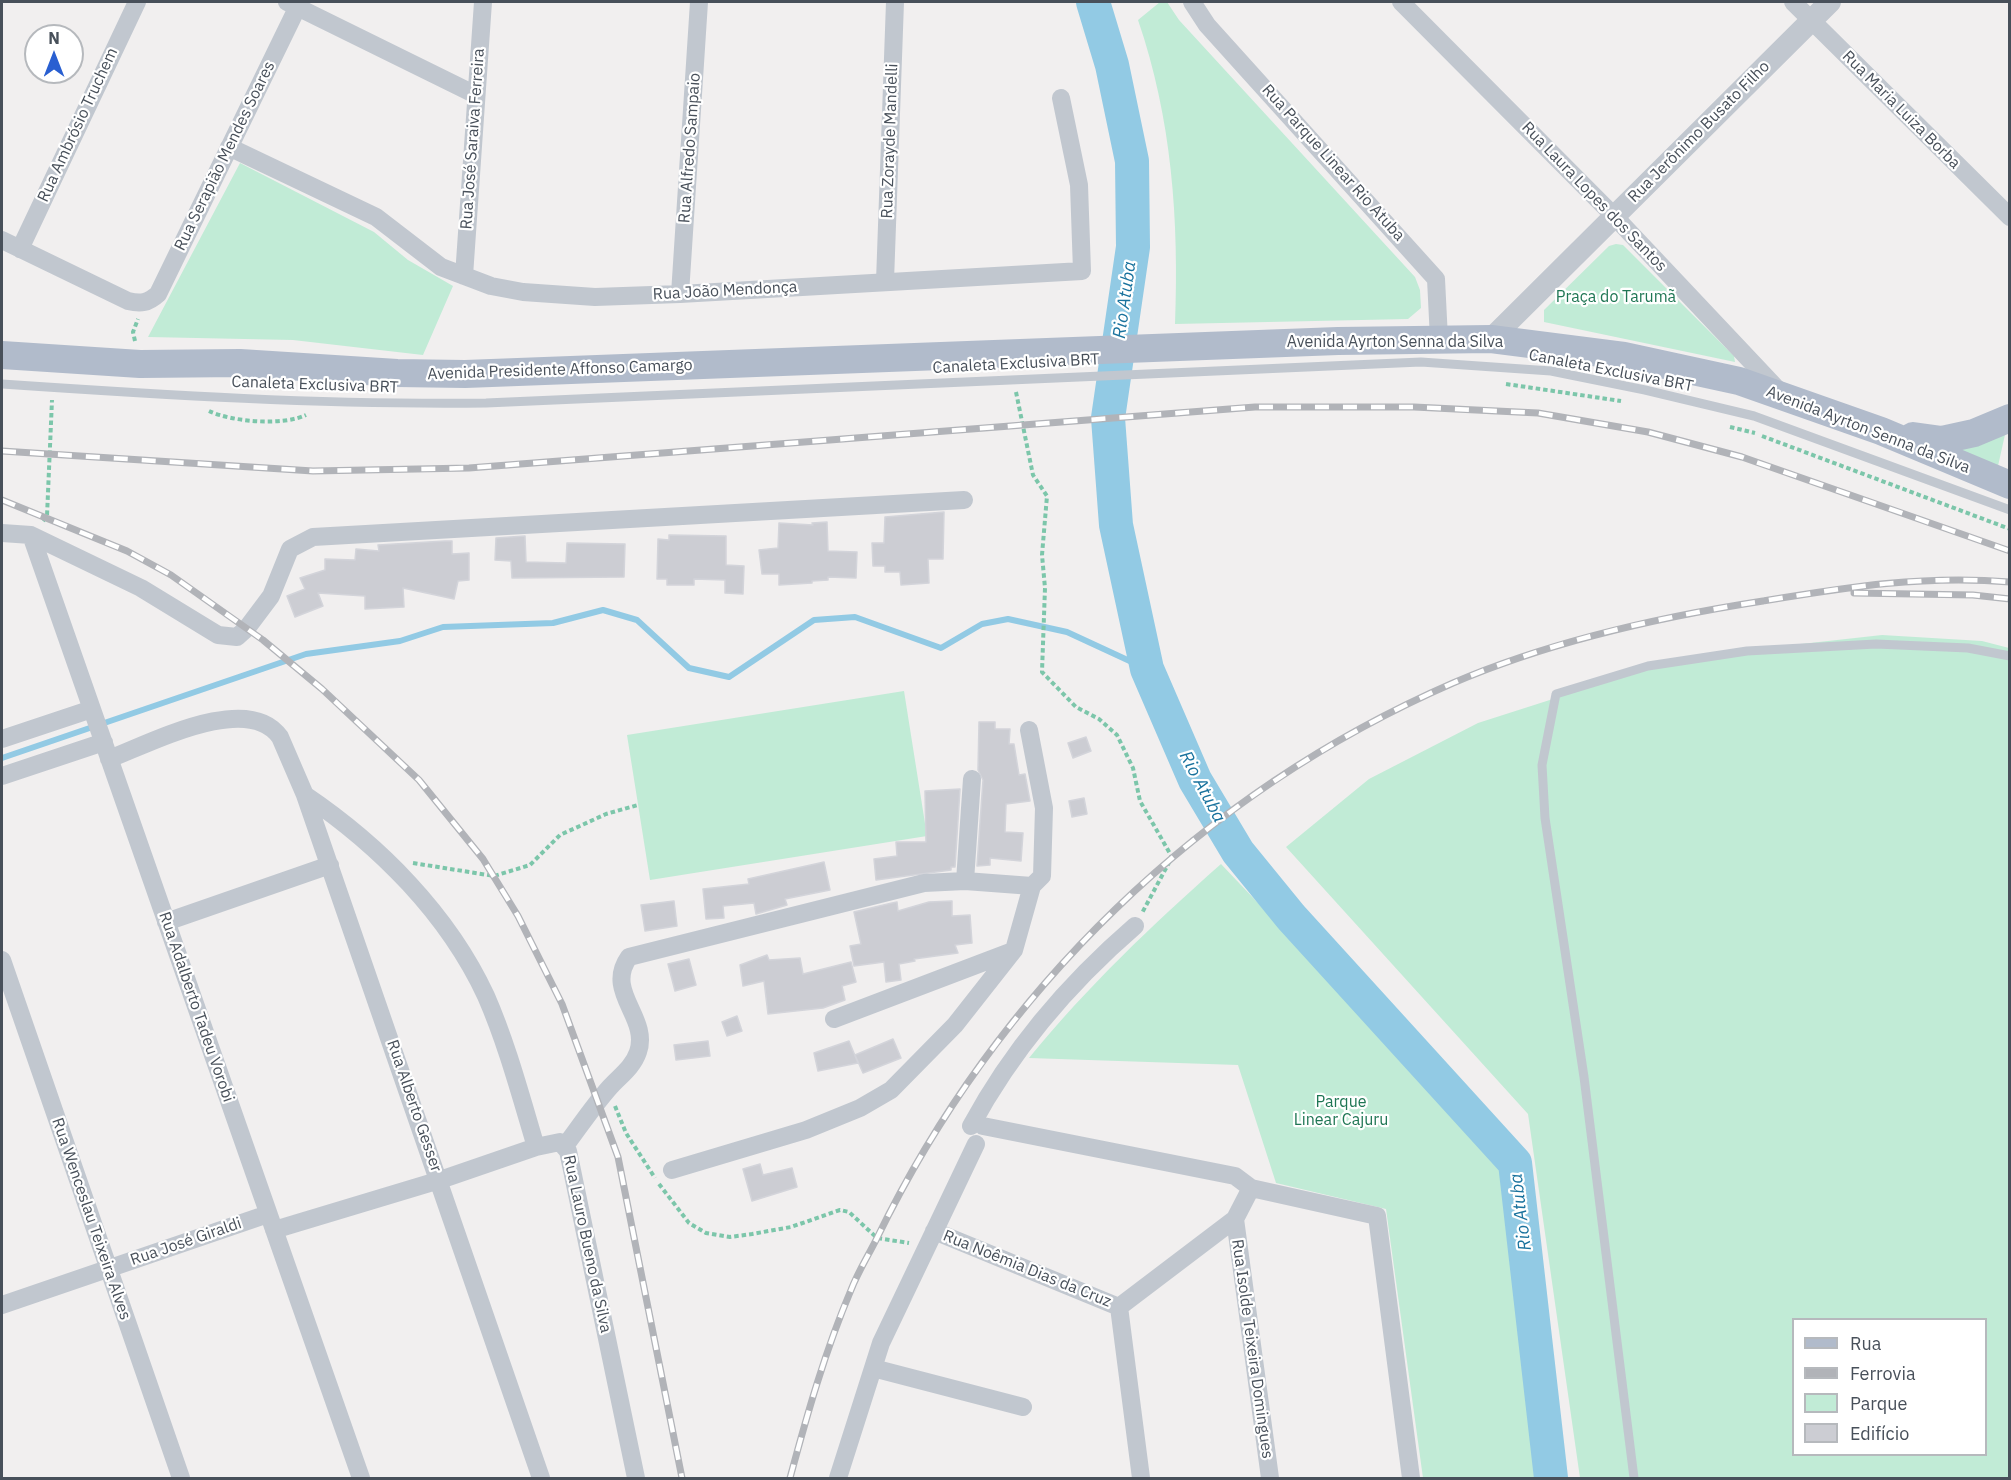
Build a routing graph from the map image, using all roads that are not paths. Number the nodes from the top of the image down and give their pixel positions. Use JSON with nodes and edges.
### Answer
{"nodes":[{"id":1,"x":137,"y":2,"type":"edge"},
{"id":2,"x":483,"y":2,"type":"edge"},
{"id":3,"x":699,"y":2,"type":"edge"},
{"id":4,"x":895,"y":2,"type":"edge"},
{"id":5,"x":1192,"y":2,"type":"edge"},
{"id":6,"x":1401,"y":2,"type":"edge"},
{"id":7,"x":1793,"y":2,"type":"edge"},
{"id":8,"x":1830,"y":2,"type":"edge"},
{"id":9,"x":294,"y":3,"type":"edge"},
{"id":10,"x":1811,"y":20,"type":"junction"},
{"id":11,"x":476,"y":95,"type":"junction"},
{"id":12,"x":1061,"y":98,"type":"dead end"},
{"id":13,"x":230,"y":147,"type":"junction"},
{"id":14,"x":1615,"y":217,"type":"junction"},
{"id":15,"x":2009,"y":217,"type":"edge"},
{"id":16,"x":2,"y":240,"type":"edge"},
{"id":17,"x":20,"y":249,"type":"junction"},
{"id":18,"x":464,"y":276,"type":"junction"},
{"id":19,"x":885,"y":281,"type":"junction"},
{"id":20,"x":681,"y":294,"type":"junction"},
{"id":21,"x":1439,"y":339,"type":"junction"},
{"id":22,"x":1491,"y":339,"type":"junction"},
{"id":23,"x":1118,"y":350,"type":"joint"},
{"id":24,"x":2,"y":356,"type":"edge"},
{"id":25,"x":1239,"y":357,"type":"junction"},
{"id":26,"x":1036,"y":366,"type":"junction"},
{"id":27,"x":2,"y":384,"type":"edge"},
{"id":28,"x":1784,"y":396,"type":"junction"},
{"id":29,"x":2010,"y":418,"type":"edge"},
{"id":30,"x":1881,"y":431,"type":"junction"},
{"id":31,"x":2010,"y":484,"type":"edge"},
{"id":32,"x":964,"y":500,"type":"dead end"},
{"id":33,"x":2010,"y":510,"type":"edge"},
{"id":34,"x":2,"y":533,"type":"edge"},
{"id":35,"x":31,"y":535,"type":"junction"},
{"id":36,"x":2010,"y":656,"type":"edge"},
{"id":37,"x":92,"y":709,"type":"junction"},
{"id":38,"x":1029,"y":730,"type":"dead end"},
{"id":39,"x":2,"y":739,"type":"edge"},
{"id":40,"x":106,"y":750,"type":"junction"},
{"id":41,"x":2,"y":776,"type":"edge"},
{"id":42,"x":972,"y":780,"type":"dead end"},
{"id":43,"x":305,"y":795,"type":"junction"},
{"id":44,"x":330,"y":865,"type":"junction"},
{"id":45,"x":965,"y":881,"type":"junction"},
{"id":46,"x":1032,"y":886,"type":"junction"},
{"id":47,"x":166,"y":922,"type":"junction"},
{"id":48,"x":1135,"y":926,"type":"road end"},
{"id":49,"x":1014,"y":950,"type":"junction"},
{"id":50,"x":2,"y":960,"type":"edge"},
{"id":51,"x":834,"y":1019,"type":"dead end"},
{"id":52,"x":977,"y":1132,"type":"junction"},
{"id":53,"x":565,"y":1146,"type":"junction"},
{"id":54,"x":536,"y":1147,"type":"junction"},
{"id":55,"x":672,"y":1170,"type":"dead end"},
{"id":56,"x":440,"y":1180,"type":"junction"},
{"id":57,"x":1251,"y":1188,"type":"junction"},
{"id":58,"x":1235,"y":1219,"type":"junction"},
{"id":59,"x":271,"y":1222,"type":"junction"},
{"id":60,"x":931,"y":1238,"type":"junction"},
{"id":61,"x":108,"y":1269,"type":"junction"},
{"id":62,"x":2,"y":1305,"type":"edge"},
{"id":63,"x":1119,"y":1307,"type":"junction"},
{"id":64,"x":873,"y":1368,"type":"junction"},
{"id":65,"x":1023,"y":1407,"type":"dead end"},
{"id":66,"x":181,"y":1479,"type":"edge"},
{"id":67,"x":360,"y":1479,"type":"edge"},
{"id":68,"x":541,"y":1479,"type":"edge"},
{"id":69,"x":636,"y":1479,"type":"edge"},
{"id":70,"x":838,"y":1479,"type":"edge"},
{"id":71,"x":1141,"y":1479,"type":"edge"},
{"id":72,"x":1270,"y":1479,"type":"edge"},
{"id":73,"x":1411,"y":1479,"type":"edge"},
{"id":74,"x":1634,"y":1479,"type":"edge"}],
"edges":[{"from":1,"to":17,"type":"street","name":"Rua Ambrósio Truchem"},
{"from":2,"to":11,"type":"street","name":"Rua José Saraiva Ferreira"},
{"from":3,"to":20,"type":"street","name":"Rua Alfredo Sampaio"},
{"from":4,"to":19,"type":"street","name":"Rua Zorayde Mandelli"},
{"from":5,"to":21,"type":"street","name":"Rua Parque Linear Rio Atuba"},
{"from":6,"to":14,"type":"street","name":"Rua Laura Lopes dos Santos"},
{"from":7,"to":10,"type":"street","name":"Rua Maria Luiza Borba"},
{"from":8,"to":10,"type":"street","name":"Rua Jerônimo Busato Filho"},
{"from":9,"to":11,"type":"street"},
{"from":9,"to":13,"type":"street","name":"Rua Serapião Mendes Soares"},
{"from":10,"to":14,"type":"street","name":"Rua Jerônimo Busato Filho"},
{"from":10,"to":15,"type":"street","name":"Rua Maria Luiza Borba"},
{"from":11,"to":18,"type":"street","name":"Rua José Saraiva Ferreira"},
{"from":12,"to":19,"type":"street","name":"Rua João Mendonça"},
{"from":13,"to":17,"type":"street","name":"Rua Serapião Mendes Soares"},
{"from":13,"to":18,"type":"street","name":"Rua João Mendonça"},
{"from":14,"to":22,"type":"street","name":"Rua Jerônimo Busato Filho"},
{"from":14,"to":28,"type":"street","name":"Rua Laura Lopes dos Santos"},
{"from":16,"to":17,"type":"street"},
{"from":18,"to":20,"type":"street","name":"Rua João Mendonça"},
{"from":19,"to":20,"type":"street","name":"Rua João Mendonça"},
{"from":21,"to":22,"type":"main road","name":"Avenida Ayrton Senna da Silva"},
{"from":21,"to":25,"type":"main road","name":"Avenida Ayrton Senna da Silva"},
{"from":22,"to":28,"type":"main road","name":"Avenida Ayrton Senna da Silva"},
{"from":23,"to":25,"type":"main road","name":"Avenida Ayrton Senna da Silva"},
{"from":23,"to":26,"type":"main road","name":"Avenida Presidente Affonso Camargo"},
{"from":24,"to":26,"type":"main road","name":"Avenida Presidente Affonso Camargo"},
{"from":25,"to":26,"type":"lane","name":"Canaleta Exclusiva BRT"},
{"from":25,"to":33,"type":"lane","name":"Canaleta Exclusiva BRT"},
{"from":26,"to":27,"type":"lane","name":"Canaleta Exclusiva BRT"},
{"from":28,"to":30,"type":"main road","name":"Avenida Ayrton Senna da Silva"},
{"from":29,"to":30,"type":"main road"},
{"from":30,"to":31,"type":"main road","name":"Avenida Ayrton Senna da Silva"},
{"from":32,"to":35,"type":"street"},
{"from":34,"to":35,"type":"street"},
{"from":35,"to":37,"type":"street","name":"Rua Adalberto Tadeu Vorobi"},
{"from":36,"to":74,"type":"lane"},
{"from":37,"to":39,"type":"street"},
{"from":37,"to":40,"type":"street","name":"Rua Adalberto Tadeu Vorobi"},
{"from":38,"to":46,"type":"street"},
{"from":40,"to":41,"type":"street"},
{"from":40,"to":43,"type":"street","name":"Rua Alberto Gesser"},
{"from":40,"to":47,"type":"street","name":"Rua Adalberto Tadeu Vorobi"},
{"from":42,"to":45,"type":"street"},
{"from":43,"to":44,"type":"street","name":"Rua Alberto Gesser"},
{"from":43,"to":54,"type":"street"},
{"from":44,"to":47,"type":"street"},
{"from":44,"to":56,"type":"street","name":"Rua Alberto Gesser"},
{"from":45,"to":46,"type":"street"},
{"from":45,"to":53,"type":"street"},
{"from":46,"to":49,"type":"street"},
{"from":47,"to":59,"type":"street","name":"Rua Adalberto Tadeu Vorobi"},
{"from":48,"to":52,"type":"street"},
{"from":49,"to":51,"type":"street"},
{"from":49,"to":55,"type":"street"},
{"from":50,"to":61,"type":"street","name":"Rua Wenceslau Teixeira Alves"},
{"from":52,"to":57,"type":"street"},
{"from":52,"to":60,"type":"street"},
{"from":53,"to":54,"type":"street","name":"Rua Lauro Bueno da Silva"},
{"from":53,"to":69,"type":"street","name":"Rua Lauro Bueno da Silva"},
{"from":54,"to":56,"type":"street","name":"Rua José Giraldi"},
{"from":56,"to":59,"type":"street","name":"Rua José Giraldi"},
{"from":56,"to":68,"type":"street","name":"Rua Alberto Gesser"},
{"from":57,"to":58,"type":"street","name":"Rua Noêmia Dias da Cruz"},
{"from":57,"to":73,"type":"street"},
{"from":58,"to":63,"type":"street","name":"Rua Noêmia Dias da Cruz"},
{"from":58,"to":72,"type":"street","name":"Rua Isolde Teixeira Domingues"},
{"from":59,"to":61,"type":"street","name":"Rua José Giraldi"},
{"from":59,"to":67,"type":"street","name":"Rua Adalberto Tadeu Vorobi"},
{"from":60,"to":63,"type":"street","name":"Rua Noêmia Dias da Cruz"},
{"from":60,"to":64,"type":"street"},
{"from":61,"to":62,"type":"street","name":"Rua José Giraldi"},
{"from":61,"to":66,"type":"street","name":"Rua Wenceslau Teixeira Alves"},
{"from":63,"to":71,"type":"street"},
{"from":64,"to":65,"type":"street"},
{"from":64,"to":70,"type":"street"}]}
